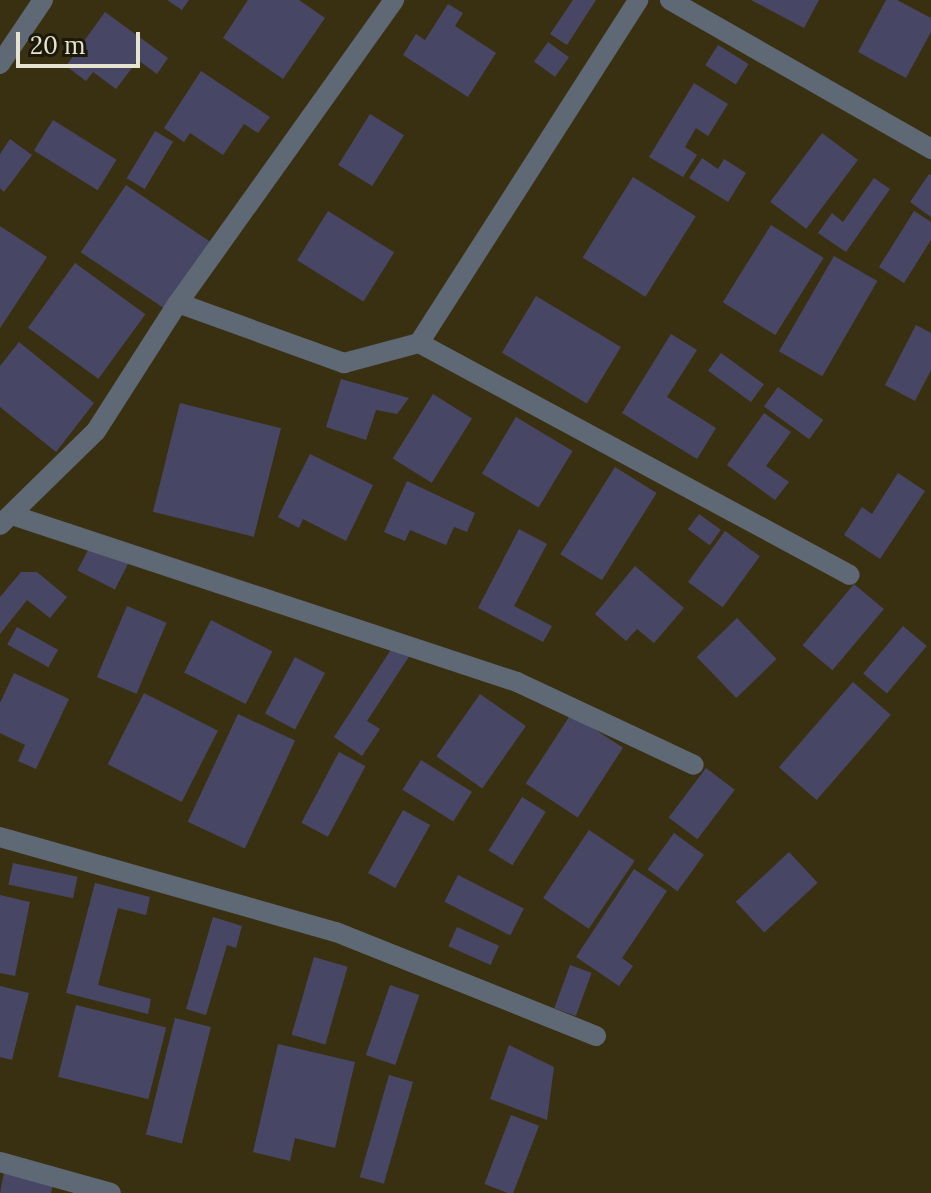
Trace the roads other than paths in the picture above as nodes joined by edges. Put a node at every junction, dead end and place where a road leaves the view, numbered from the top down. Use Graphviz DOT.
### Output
graph roads {
  1 [pos="43,0"];
  2 [pos="394,0"];
  3 [pos="638,0"];
  4 [pos="670,0"];
  5 [pos="0,64"];
  6 [pos="931,149"];
  7 [pos="178,303"];
  8 [pos="419,343"];
  9 [pos="6,520"];
  10 [pos="849,575"];
  11 [pos="694,765"];
  12 [pos="0,837"];
  13 [pos="596,1036"];
  14 [pos="0,1162"];
  15 [pos="111,1193"];
  1 -- 5 [label="street"];
  2 -- 7 [label="street"];
  3 -- 8 [label="street"];
  4 -- 6 [label="street"];
  7 -- 8 [label="street"];
  7 -- 9 [label="street"];
  8 -- 10 [label="street"];
  9 -- 11 [label="street"];
  12 -- 13 [label="street"];
  14 -- 15 [label="street"];
}
